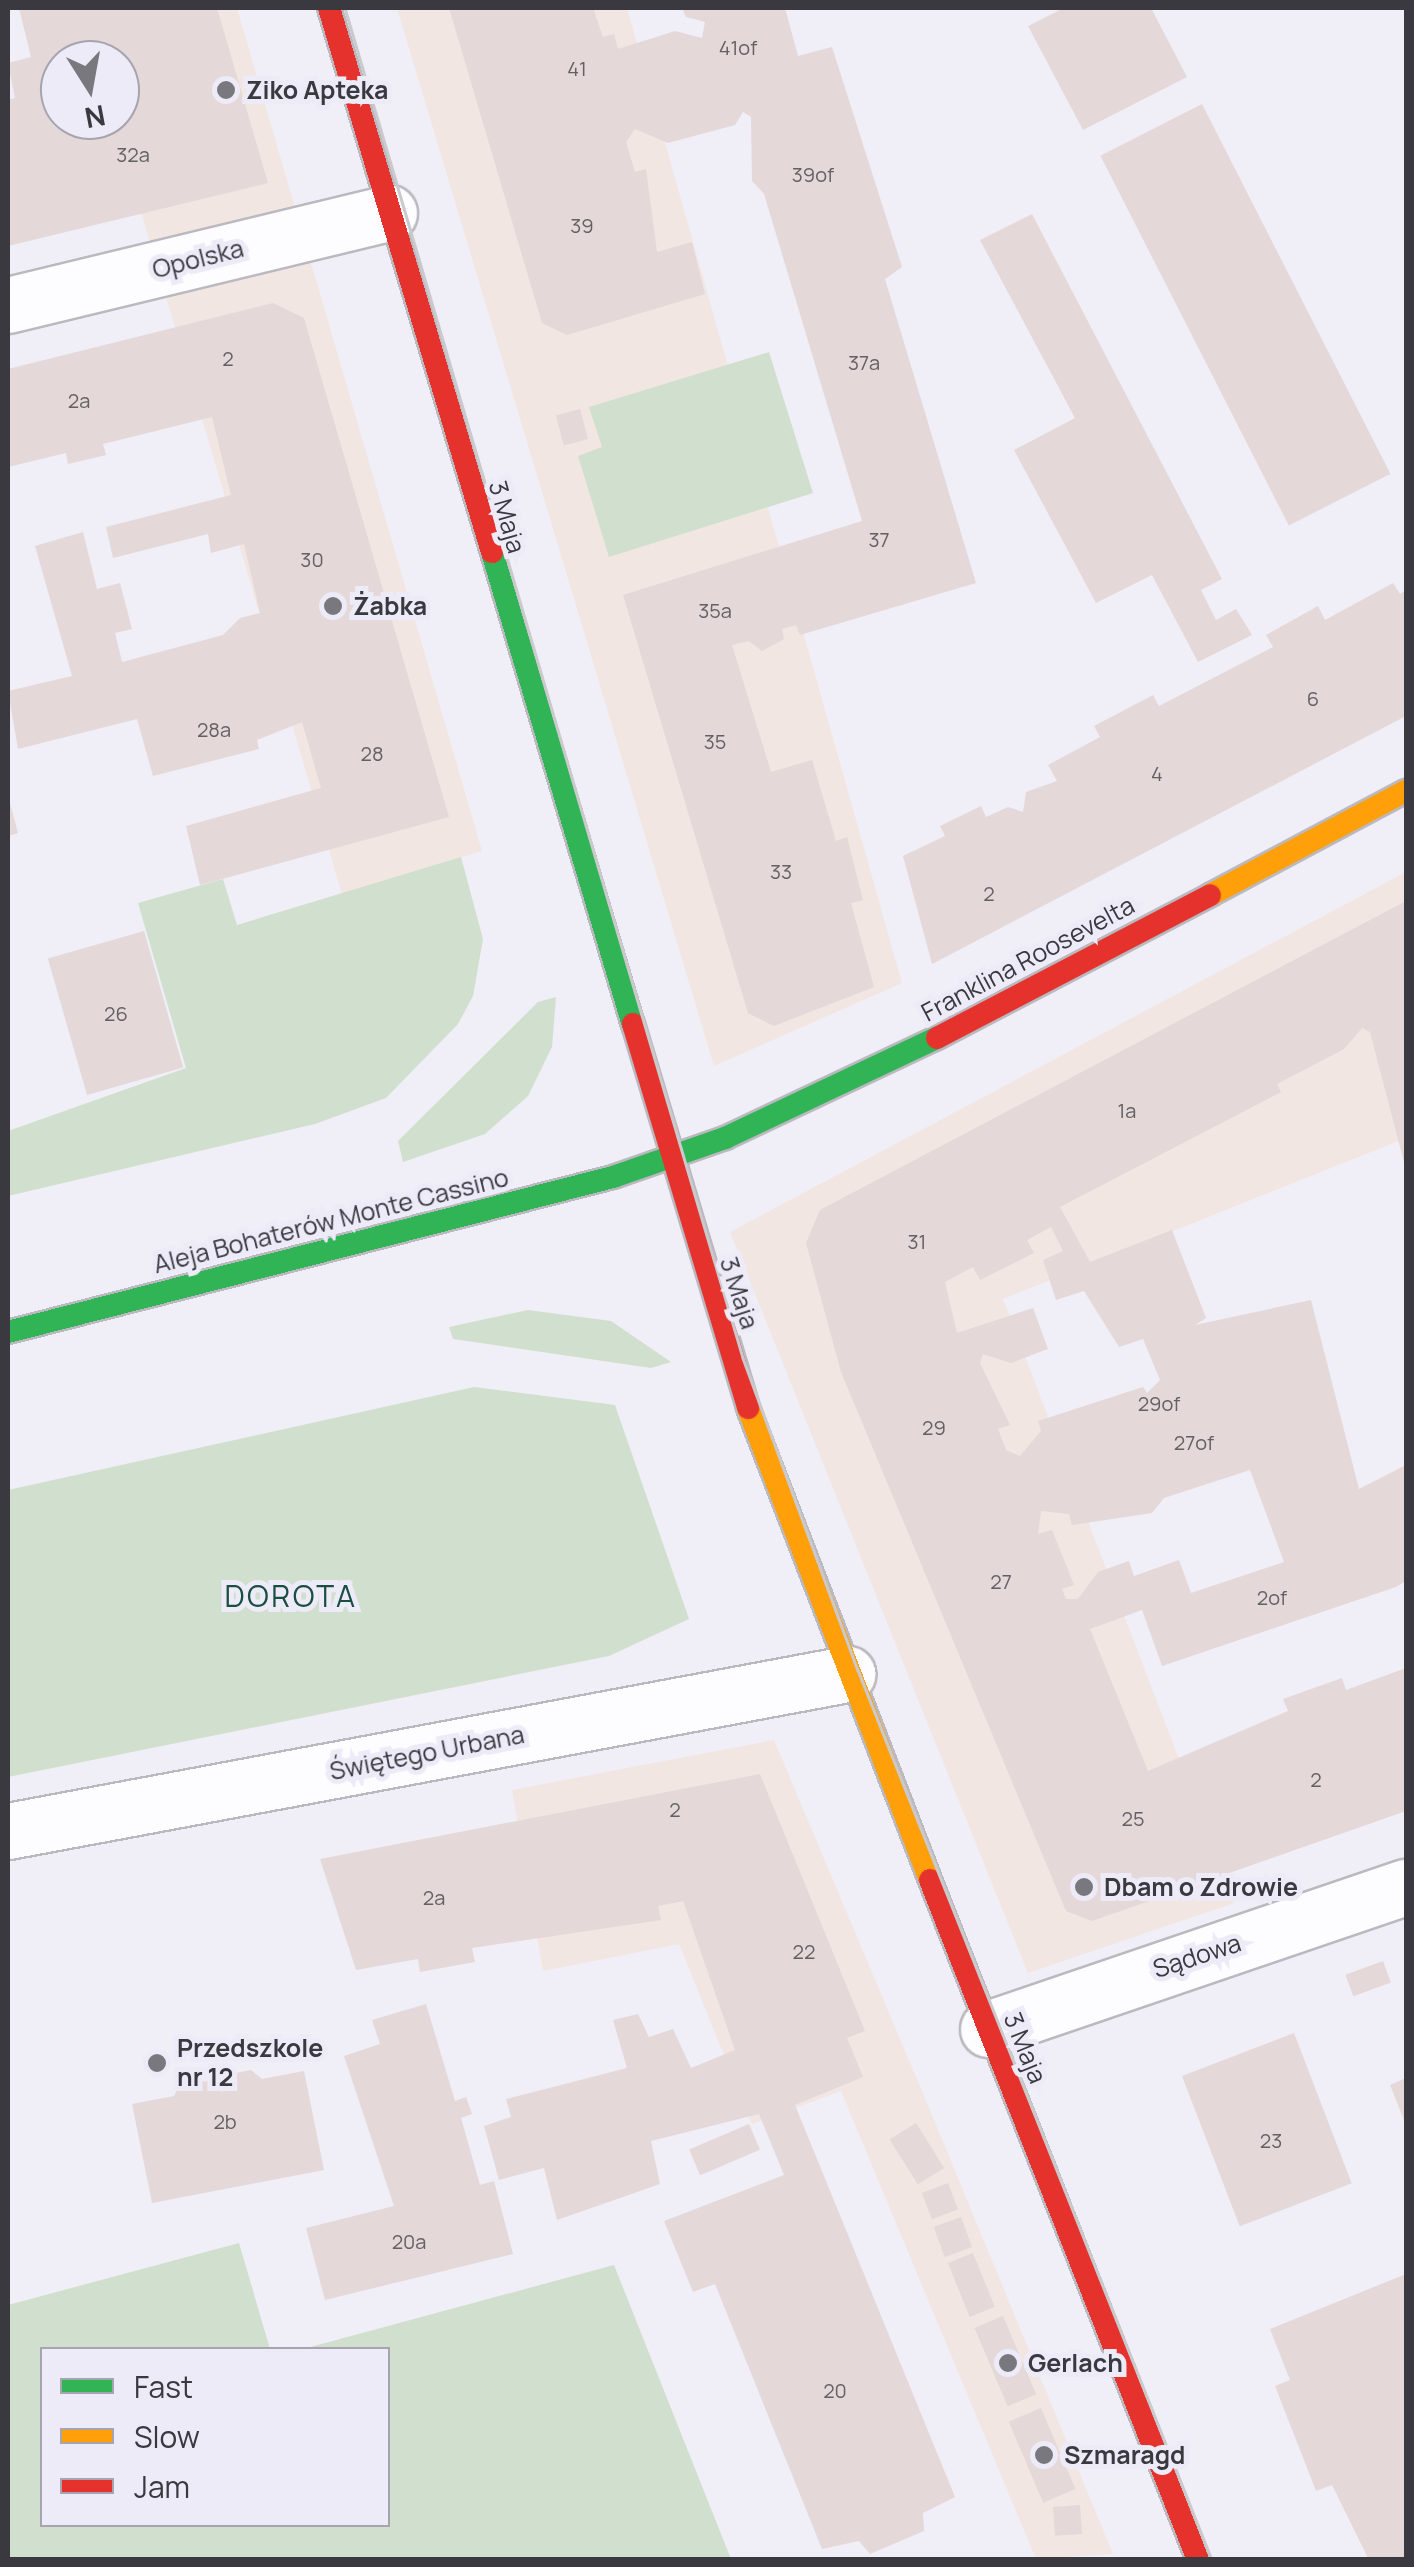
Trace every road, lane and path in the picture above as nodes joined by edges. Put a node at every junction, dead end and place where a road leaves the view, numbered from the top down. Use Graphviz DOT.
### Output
graph roads {
  1 [pos="329,8"];
  2 [pos="389,213"];
  3 [pos="8,306"];
  4 [pos="1406,792"];
  5 [pos="668,1160"];
  6 [pos="8,1332"];
  7 [pos="847,1674"];
  8 [pos="8,1832"];
  9 [pos="1406,1887"];
  10 [pos="988,2029"];
  11 [pos="1198,2560"];
  1 -- 2 [label="street, 3 Maja"];
  2 -- 3 [label="street, Opolska"];
  2 -- 5 [label="street, 3 Maja"];
  4 -- 5 [label="street, Franklina Roosevelta"];
  5 -- 6 [label="street, Aleja Bohaterów Monte Cassino"];
  5 -- 7 [label="street, 3 Maja"];
  7 -- 8 [label="street, Świętego Urbana"];
  7 -- 10 [label="street, 3 Maja"];
  9 -- 10 [label="street, Sądowa"];
  10 -- 11 [label="street, 3 Maja"];
}
